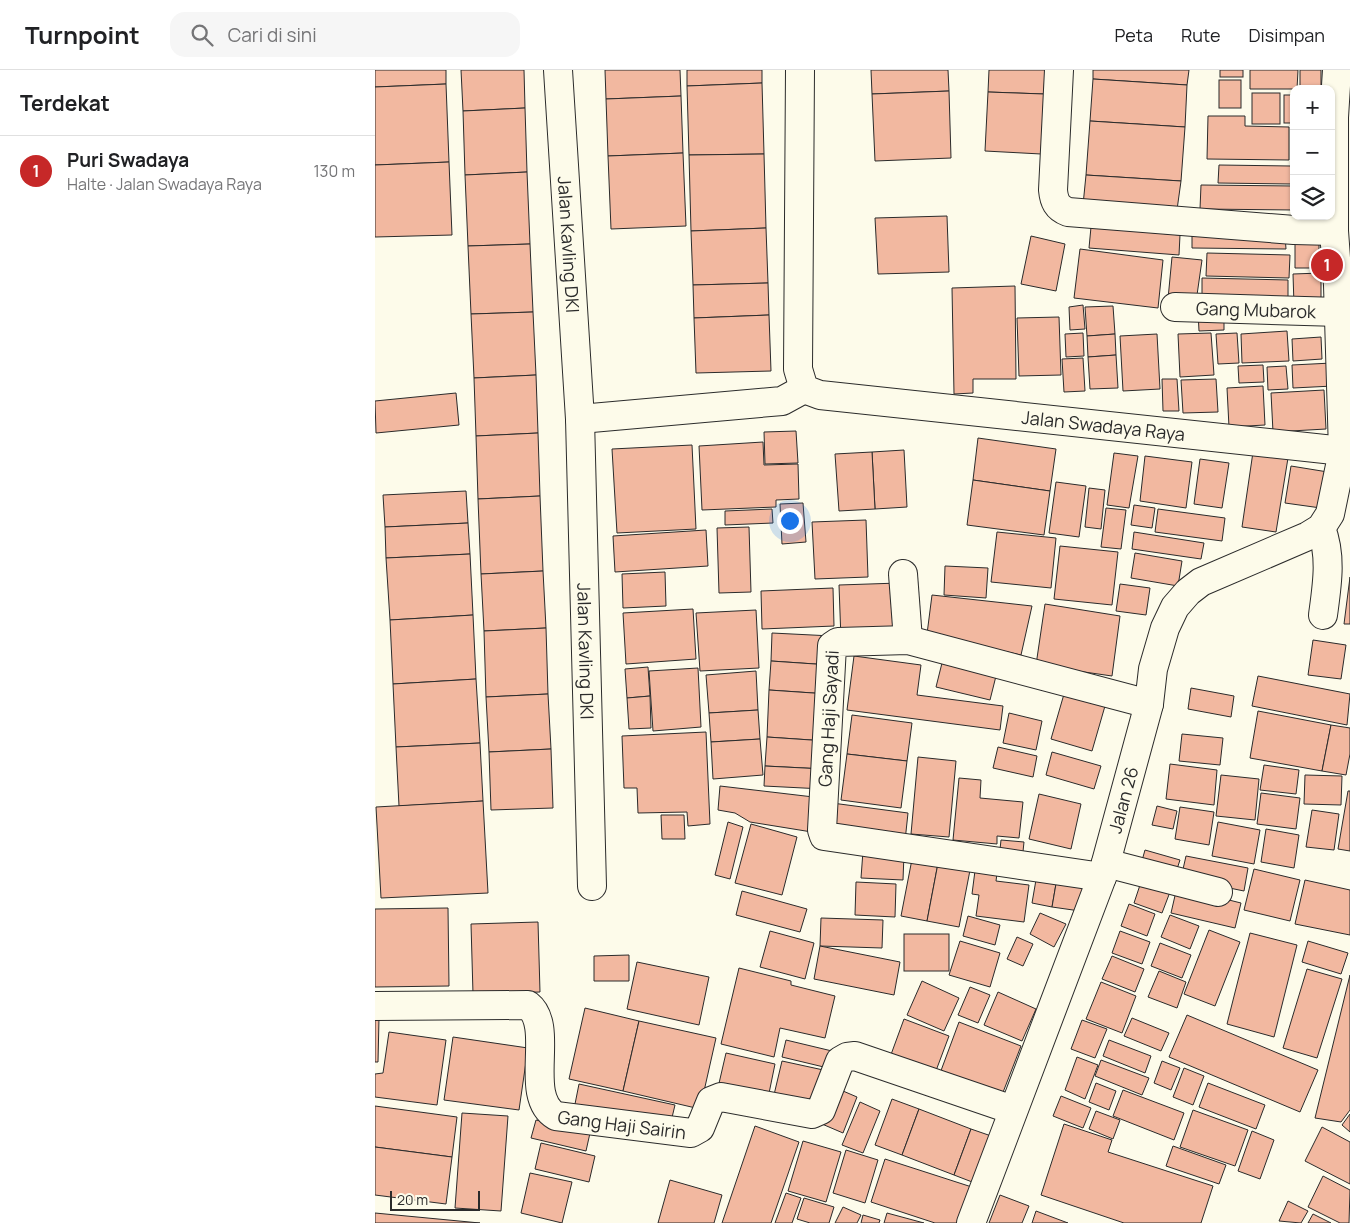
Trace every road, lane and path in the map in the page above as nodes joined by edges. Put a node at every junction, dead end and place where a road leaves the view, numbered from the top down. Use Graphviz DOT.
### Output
graph roads {
  1 [pos="558,70"];
  2 [pos="800,70"];
  3 [pos="1059,70"];
  4 [pos="1337,70"];
  5 [pos="1334,231"];
  6 [pos="1344,285"];
  7 [pos="1175,306"];
  8 [pos="1339,312"];
  9 [pos="804,389"];
  10 [pos="580,419"];
  11 [pos="1343,451"];
  12 [pos="1321,528"];
  13 [pos="903,574"];
  14 [pos="1323,615"];
  15 [pos="908,640"];
  16 [pos="1149,704"];
  17 [pos="1104,870"];
  18 [pos="592,886"];
  19 [pos="1218,892"];
  20 [pos="375,1006"];
  21 [pos="1013,1110"];
  22 [pos="971,1223"];
  1 -- 10 [label="street, Jalan Kavling DKI"];
  2 -- 9 [label="street"];
  3 -- 5 [label="street"];
  4 -- 5 [label="street"];
  5 -- 6 [label="street"];
  6 -- 8 [label="street"];
  7 -- 8 [label="street, Gang Mubarok"];
  8 -- 11 [label="street"];
  9 -- 10 [label="street"];
  9 -- 11 [label="street, Jalan Swadaya Raya"];
  10 -- 18 [label="street, Jalan Kavling DKI"];
  11 -- 12 [label="street"];
  12 -- 14 [label="street"];
  12 -- 16 [label="street, Jalan 26"];
  13 -- 15 [label="street"];
  15 -- 16 [label="street, Gang Haji Sayadi"];
  15 -- 17 [label="street, Gang Haji Sayadi"];
  16 -- 17 [label="street, Jalan 26"];
  17 -- 19 [label="street"];
  17 -- 21 [label="street, Jalan 26"];
  20 -- 21 [label="street, Gang Haji Sairin"];
  21 -- 22 [label="street, Jalan 26"];
}
